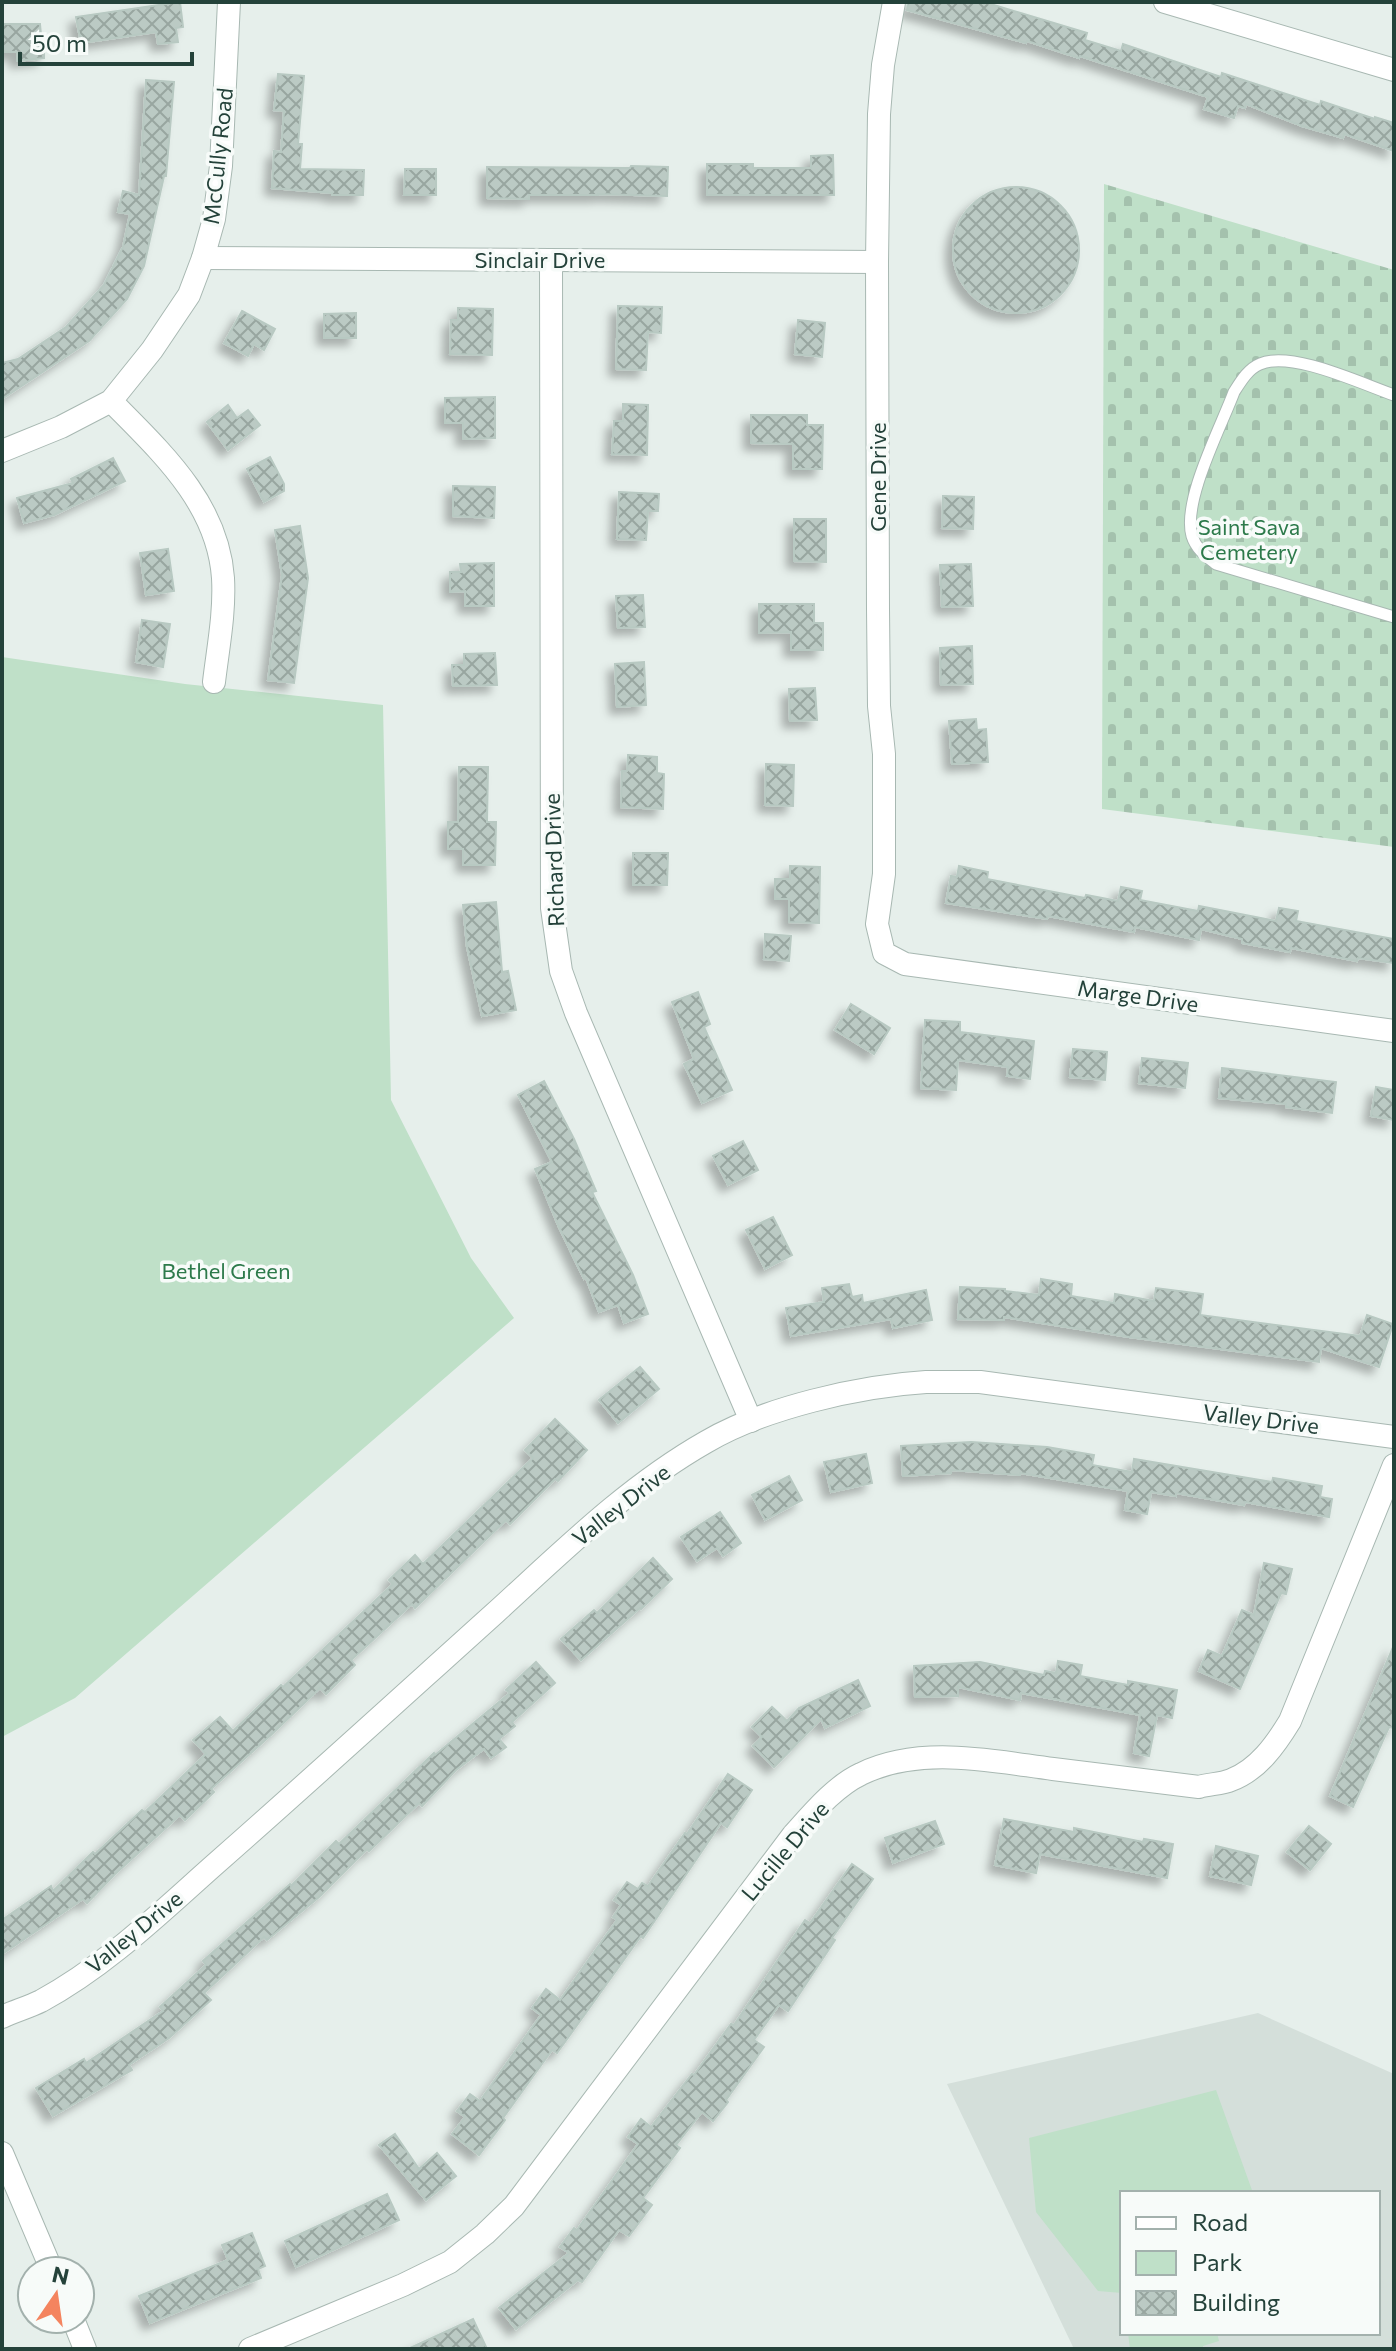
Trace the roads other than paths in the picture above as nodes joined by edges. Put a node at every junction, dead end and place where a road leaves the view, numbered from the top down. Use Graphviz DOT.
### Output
graph roads {
  1 [pos="229,2"];
  2 [pos="894,2"];
  3 [pos="1165,2"];
  4 [pos="1394,70"];
  5 [pos="203,258"];
  6 [pos="551,260"];
  7 [pos="877,262"];
  8 [pos="1394,395"];
  9 [pos="111,401"];
  10 [pos="2,451"];
  11 [pos="1394,617"];
  12 [pos="214,682"];
  13 [pos="884,953"];
  14 [pos="1394,1031"];
  15 [pos="751,1421"];
  16 [pos="1394,1437"];
  17 [pos="1394,1465"];
  18 [pos="2,2017"];
  19 [pos="2,2153"];
  20 [pos="45,2255"];
  21 [pos="250,2349"];
  1 -- 5 [label="street, McCully Road"];
  2 -- 7 [label="street, Gene Drive"];
  3 -- 4 [label="street"];
  5 -- 6 [label="street, Sinclair Drive"];
  5 -- 9 [label="street, McCully Road"];
  6 -- 7 [label="street, Sinclair Drive"];
  6 -- 15 [label="street, Richard Drive"];
  7 -- 13 [label="street, Gene Drive"];
  8 -- 11 [label="lane"];
  9 -- 10 [label="street, McCully Road"];
  9 -- 12 [label="street"];
  13 -- 14 [label="street, Marge Drive"];
  15 -- 16 [label="street, Valley Drive"];
  15 -- 18 [label="street, Valley Drive"];
  17 -- 21 [label="street, Lucille Drive"];
  19 -- 20 [label="street"];
}
